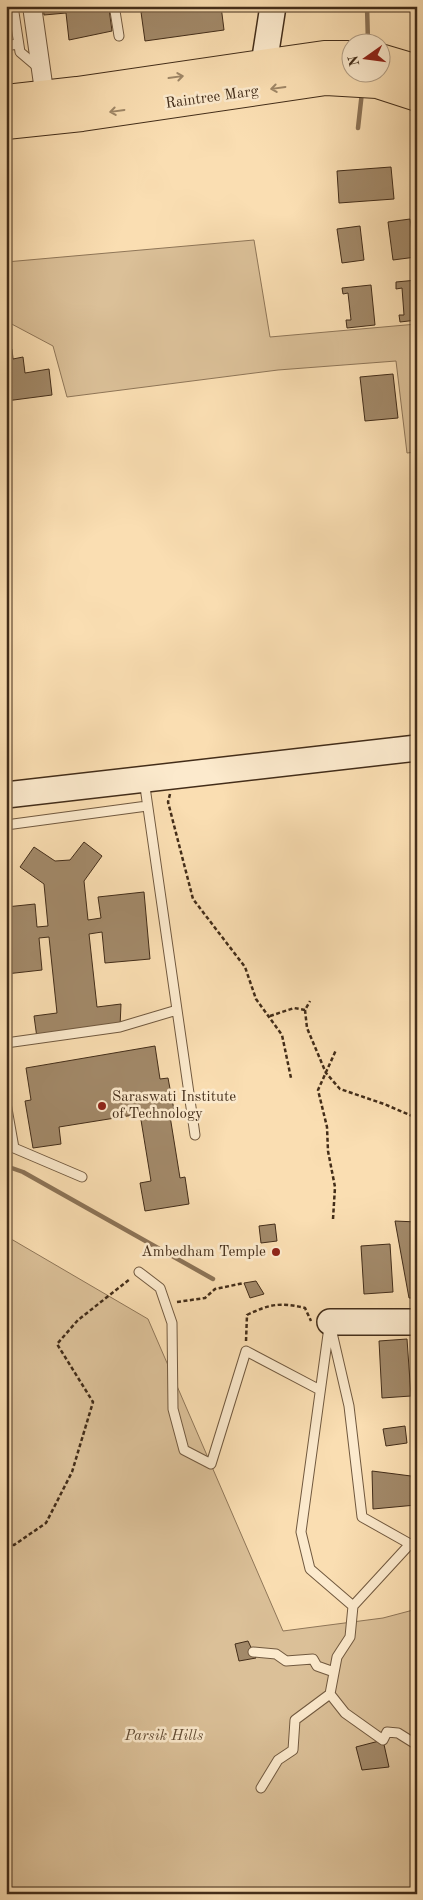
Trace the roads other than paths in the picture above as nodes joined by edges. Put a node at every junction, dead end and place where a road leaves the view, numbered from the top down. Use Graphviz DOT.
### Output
graph roads {
  1 [pos="13,6"];
  2 [pos="32,6"];
  3 [pos="273,6"];
  4 [pos="116,11"];
  5 [pos="118,36"];
  6 [pos="17,44"];
  7 [pos="6,46"];
  8 [pos="340,60"];
  9 [pos="264,64"];
  10 [pos="325,68"];
  11 [pos="396,69"];
  12 [pos="45,95"];
  13 [pos="417,97"];
  14 [pos="6,99"];
  15 [pos="6,125"];
  16 [pos="417,748"];
  17 [pos="144,780"];
  18 [pos="6,795"];
  19 [pos="147,806"];
  20 [pos="6,824"];
  21 [pos="178,1010"];
  22 [pos="6,1043"];
  23 [pos="6,1103"];
  24 [pos="195,1135"];
  25 [pos="82,1177"];
  26 [pos="139,1272"];
  27 [pos="417,1322"];
  28 [pos="321,1324"];
  29 [pos="320,1390"];
  30 [pos="413,1545"];
  31 [pos="353,1606"];
  32 [pos="254,1652"];
  33 [pos="334,1672"];
  34 [pos="330,1694"];
  35 [pos="414,1743"];
  36 [pos="261,1788"];
  1 -- 6 [label="lane"];
  2 -- 12 [label="street"];
  3 -- 9 [label="street"];
  4 -- 5 [label="lane"];
  6 -- 7 [label="lane"];
  6 -- 12 [label="lane"];
  8 -- 10 [label="main road, Raintree Marg"];
  9 -- 10 [label="main road, Raintree Marg"];
  12 -- 9 [label="main road, Raintree Marg, one-way"];
  10 -- 11 [label="main road, Raintree Marg"];
  10 -- 12 [label="main road, Raintree Marg, one-way"];
  11 -- 13 [label="main road, Raintree Marg"];
  12 -- 14 [label="main road, Raintree Marg"];
  12 -- 15 [label="main road, Raintree Marg"];
  16 -- 17 [label="street"];
  17 -- 18 [label="street"];
  17 -- 19 [label="lane"];
  19 -- 20 [label="lane"];
  19 -- 21 [label="lane"];
  21 -- 22 [label="lane"];
  21 -- 24 [label="lane"];
  23 -- 25 [label="lane"];
  26 -- 29 [label="lane"];
  27 -- 28 [label="street"];
  28 -- 29 [label="lane"];
  28 -- 30 [label="lane"];
  29 -- 31 [label="lane"];
  30 -- 31 [label="lane"];
  31 -- 33 [label="lane"];
  32 -- 33 [label="lane"];
  33 -- 34 [label="lane"];
  34 -- 35 [label="lane"];
  34 -- 36 [label="lane"];
}
